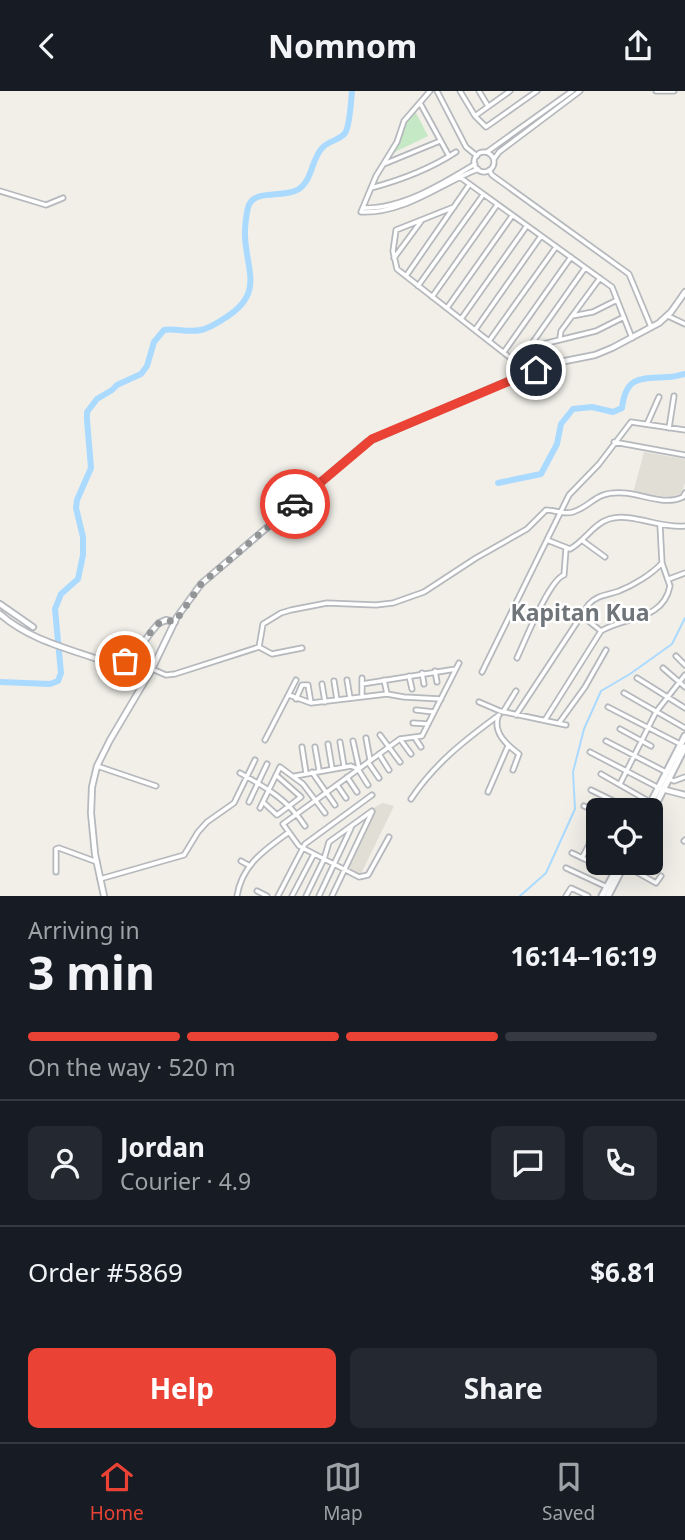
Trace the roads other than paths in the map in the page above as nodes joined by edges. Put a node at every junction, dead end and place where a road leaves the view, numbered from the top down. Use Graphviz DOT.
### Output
graph roads {
  1 [pos="430,91"];
  2 [pos="437,91"];
  3 [pos="460,91"];
  4 [pos="479,91"];
  5 [pos="498,91"];
  6 [pos="510,91"];
  7 [pos="537,91"];
  8 [pos="572,91"];
  9 [pos="580,91"];
  10 [pos="656,91"];
  11 [pos="674,91"];
  12 [pos="501,97"];
  13 [pos="420,103"];
  14 [pos="488,106"];
  15 [pos="475,116"];
  16 [pos="440,141"];
  17 [pos="456,152"];
  18 [pos="487,152"];
  19 [pos="449,156"];
  20 [pos="477,156"];
  21 [pos="494,159"];
  22 [pos="475,164"];
  23 [pos="382,165"];
  24 [pos="478,169"];
  25 [pos="489,170"];
  26 [pos="458,176"];
  27 [pos="469,185"];
  28 [pos="371,188"];
  29 [pos="0,191"];
  30 [pos="482,194"];
  31 [pos="63,198"];
  32 [pos="497,205"];
  33 [pos="454,207"];
  34 [pos="512,215"];
  35 [pos="423,219"];
  36 [pos="527,226"];
  37 [pos="541,236"];
  38 [pos="556,247"];
  39 [pos="571,257"];
  40 [pos="394,258"];
  41 [pos="585,268"];
  42 [pos="406,276"];
  43 [pos="600,278"];
  44 [pos="418,286"];
  45 [pos="685,292"];
  46 [pos="432,297"];
  47 [pos="617,300"];
  48 [pos="447,309"];
  49 [pos="572,316"];
  50 [pos="668,316"];
  51 [pos="624,317"];
  52 [pos="461,319"];
  53 [pos="685,324"];
  54 [pos="652,329"];
  55 [pos="475,330"];
  56 [pos="560,338"];
  57 [pos="632,338"];
  58 [pos="489,341"];
  59 [pos="529,347"];
  60 [pos="504,352"];
  61 [pos="674,396"];
  62 [pos="659,397"];
  63 [pos="647,424"];
  64 [pos="668,428"];
  65 [pos="685,430"];
  66 [pos="614,442"];
  67 [pos="685,455"];
  68 [pos="685,493"];
  69 [pos="559,512"];
  70 [pos="660,525"];
  71 [pos="685,526"];
  72 [pos="547,540"];
  73 [pos="583,541"];
  74 [pos="566,549"];
  75 [pos="605,557"];
  76 [pos="662,562"];
  77 [pos="685,573"];
  78 [pos="669,579"];
  79 [pos="0,604"];
  80 [pos="0,614"];
  81 [pos="581,614"];
  82 [pos="175,622"];
  83 [pos="33,627"];
  84 [pos="601,631"];
  85 [pos="259,647"];
  86 [pos="302,648"];
  87 [pos="606,650"];
  88 [pos="676,656"];
  89 [pos="517,658"];
  90 [pos="459,663"];
  91 [pos="685,665"];
  92 [pos="663,668"];
  93 [pos="152,669"];
  94 [pos="456,669"];
  95 [pos="435,671"];
  96 [pos="482,672"];
  97 [pos="422,673"];
  98 [pos="685,675"];
  99 [pos="410,676"];
  100 [pos="362,678"];
  101 [pos="397,678"];
  102 [pos="637,678"];
  103 [pos="296,680"];
  104 [pos="347,680"];
  105 [pos="384,680"];
  106 [pos="334,681"];
  107 [pos="679,681"];
  108 [pos="436,682"];
  109 [pos="322,684"];
  110 [pos="362,684"];
  111 [pos="424,684"];
  112 [pos="398,687"];
  113 [pos="685,687"];
  114 [pos="412,689"];
  115 [pos="516,691"];
  116 [pos="624,693"];
  117 [pos="387,694"];
  118 [pos="289,695"];
  119 [pos="362,695"];
  120 [pos="666,696"];
  121 [pos="350,698"];
  122 [pos="296,699"];
  123 [pos="441,699"];
  124 [pos="337,700"];
  125 [pos="325,702"];
  126 [pos="479,702"];
  127 [pos="311,703"];
  128 [pos="608,707"];
  129 [pos="685,708"];
  130 [pos="415,710"];
  131 [pos="434,712"];
  132 [pos="656,712"];
  133 [pos="500,713"];
  134 [pos="516,715"];
  135 [pos="545,720"];
  136 [pos="413,723"];
  137 [pos="559,723"];
  138 [pos="428,725"];
  139 [pos="566,725"];
  140 [pos="648,727"];
  141 [pos="685,728"];
  142 [pos="620,729"];
  143 [pos="380,734"];
  144 [pos="685,736"];
  145 [pos="366,738"];
  146 [pos="415,738"];
  147 [pos="400,739"];
  148 [pos="265,740"];
  149 [pos="641,740"];
  150 [pos="340,741"];
  151 [pos="353,741"];
  152 [pos="606,741"];
  153 [pos="328,744"];
  154 [pos="651,745"];
  155 [pos="683,745"];
  156 [pos="509,746"];
  157 [pos="302,747"];
  158 [pos="315,747"];
  159 [pos="389,747"];
  160 [pos="421,747"];
  161 [pos="590,752"];
  162 [pos="379,754"];
  163 [pos="411,754"];
  164 [pos="632,755"];
  165 [pos="255,760"];
  166 [pos="369,761"];
  167 [pos="400,762"];
  168 [pos="267,764"];
  169 [pos="97,766"];
  170 [pos="344,766"];
  171 [pos="332,768"];
  172 [pos="358,769"];
  173 [pos="319,770"];
  174 [pos="389,770"];
  175 [pos="513,770"];
  176 [pos="626,771"];
  177 [pos="309,772"];
  178 [pos="240,773"];
  179 [pos="601,774"];
  180 [pos="275,775"];
  181 [pos="295,776"];
  182 [pos="669,776"];
  183 [pos="247,777"];
  184 [pos="347,777"];
  185 [pos="685,777"];
  186 [pos="379,778"];
  187 [pos="258,783"];
  188 [pos="620,784"];
  189 [pos="337,785"];
  190 [pos="368,785"];
  191 [pos="156,786"];
  192 [pos="269,789"];
  193 [pos="661,789"];
  194 [pos="592,790"];
  195 [pos="326,792"];
  196 [pos="357,792"];
  197 [pos="488,792"];
  198 [pos="372,795"];
  199 [pos="685,795"];
  200 [pos="346,798"];
  201 [pos="608,798"];
  202 [pos="643,798"];
  203 [pos="655,798"];
  204 [pos="656,798"];
  205 [pos="316,799"];
  206 [pos="411,799"];
  207 [pos="249,802"];
  208 [pos="263,802"];
  209 [pos="335,805"];
  210 [pos="290,807"];
  211 [pos="260,809"];
  212 [pos="325,813"];
  213 [pos="297,814"];
  214 [pos="305,826"];
  215 [pos="351,827"];
  216 [pos="289,832"];
  217 [pos="389,837"];
  218 [pos="303,848"];
  219 [pos="586,850"];
  220 [pos="572,853"];
  221 [pos="314,854"];
  222 [pos="582,858"];
  223 [pos="324,859"];
  224 [pos="586,860"];
  225 [pos="242,861"];
  226 [pos="96,862"];
  227 [pos="334,864"];
  228 [pos="250,866"];
  229 [pos="566,868"];
  230 [pos="345,870"];
  231 [pos="56,872"];
  232 [pos="613,875"];
  233 [pos="618,875"];
  234 [pos="642,875"];
  235 [pos="661,876"];
  236 [pos="100,879"];
  237 [pos="607,887"];
  238 [pos="257,891"];
  239 [pos="584,895"];
  240 [pos="104,896"];
  241 [pos="237,896"];
  242 [pos="266,896"];
  243 [pos="278,896"];
  244 [pos="292,896"];
  245 [pos="306,896"];
  246 [pos="319,896"];
  247 [pos="332,896"];
  248 [pos="566,896"];
  249 [pos="602,896"];
  250 [pos="608,896"];
  1 -- 13 [label="street"];
  2 -- 20 [label="street"];
  3 -- 15 [label="street"];
  4 -- 14 [label="street"];
  5 -- 12 [label="street"];
  6 -- 12 [label="street"];
  7 -- 15 [label="street"];
  8 -- 18 [label="street"];
  9 -- 21 [label="street"];
  10 -- 11 [label="street"];
  12 -- 14 [label="street"];
  13 -- 16 [label="street"];
  13 -- 23 [label="street"];
  14 -- 15 [label="street"];
  16 -- 19 [label="street"];
  16 -- 23 [label="street"];
  17 -- 19 [label="street"];
  18 -- 20 [label="street"];
  18 -- 21 [label="street"];
  19 -- 28 [label="street"];
  20 -- 22 [label="street"];
  21 -- 25 [label="street"];
  22 -- 24 [label="street"];
  22 -- 26 [label="street"];
  23 -- 28 [label="street"];
  24 -- 25 [label="street"];
  24 -- 26 [label="street"];
  25 -- 54 [label="street"];
  26 -- 27 [label="street"];
  26 -- 28 [label="street"];
  27 -- 30 [label="street"];
  27 -- 33 [label="street"];
  29 -- 31 [label="street"];
  30 -- 32 [label="street"];
  30 -- 44 [label="street"];
  32 -- 34 [label="street"];
  32 -- 46 [label="street"];
  33 -- 35 [label="street"];
  33 -- 42 [label="street"];
  34 -- 36 [label="street"];
  34 -- 48 [label="street"];
  35 -- 40 [label="street"];
  35 -- 40 [label="street"];
  36 -- 37 [label="street"];
  36 -- 52 [label="street"];
  37 -- 38 [label="street"];
  37 -- 55 [label="street"];
  38 -- 39 [label="street"];
  38 -- 58 [label="street"];
  39 -- 41 [label="street"];
  39 -- 60 [label="street"];
  40 -- 42 [label="street"];
  41 -- 43 [label="street"];
  41 -- 59 [label="street"];
  42 -- 44 [label="street"];
  43 -- 47 [label="street"];
  43 -- 49 [label="street"];
  44 -- 46 [label="street"];
  45 -- 50 [label="street"];
  46 -- 48 [label="street"];
  47 -- 49 [label="street"];
  47 -- 51 [label="street"];
  48 -- 52 [label="street"];
  49 -- 56 [label="street"];
  50 -- 53 [label="street"];
  50 -- 54 [label="street"];
  51 -- 56 [label="street"];
  51 -- 57 [label="street"];
  52 -- 55 [label="street"];
  54 -- 57 [label="street"];
  55 -- 58 [label="street"];
  56 -- 59 [label="street"];
  57 -- 82 [label="street"];
  58 -- 60 [label="street"];
  59 -- 60 [label="street"];
  61 -- 64 [label="street"];
  62 -- 63 [label="street"];
  63 -- 64 [label="street"];
  63 -- 66 [label="street"];
  64 -- 65 [label="street"];
  66 -- 67 [label="street"];
  66 -- 69 [label="street"];
  68 -- 69 [label="street"];
  69 -- 72 [label="street"];
  69 -- 85 [label="street"];
  70 -- 71 [label="street"];
  70 -- 73 [label="street"];
  70 -- 76 [label="street"];
  72 -- 74 [label="street"];
  72 -- 96 [label="street"];
  73 -- 74 [label="street"];
  73 -- 75 [label="street"];
  74 -- 89 [label="street"];
  76 -- 78 [label="street"];
  76 -- 81 [label="street"];
  77 -- 78 [label="street"];
  78 -- 84 [label="street"];
  79 -- 83 [label="street"];
  80 -- 82 [label="street"];
  81 -- 84 [label="street"];
  81 -- 134 [label="street"];
  82 -- 93 [label="street"];
  84 -- 135 [label="street"];
  85 -- 86 [label="street"];
  85 -- 93 [label="street"];
  87 -- 137 [label="street"];
  88 -- 91 [label="street"];
  90 -- 94 [label="street"];
  92 -- 107 [label="street"];
  93 -- 169 [label="street"];
  94 -- 95 [label="street"];
  94 -- 123 [label="street"];
  95 -- 97 [label="street"];
  95 -- 108 [label="street"];
  97 -- 99 [label="street"];
  97 -- 111 [label="street"];
  98 -- 107 [label="street"];
  99 -- 101 [label="street"];
  99 -- 114 [label="street"];
  100 -- 110 [label="street"];
  101 -- 105 [label="street"];
  101 -- 112 [label="street"];
  102 -- 120 [label="street"];
  103 -- 118 [label="street"];
  104 -- 121 [label="street"];
  105 -- 110 [label="street"];
  105 -- 117 [label="street"];
  106 -- 124 [label="street"];
  107 -- 113 [label="street"];
  107 -- 120 [label="street"];
  109 -- 125 [label="street"];
  110 -- 119 [label="street"];
  115 -- 133 [label="street"];
  116 -- 132 [label="street"];
  117 -- 119 [label="street"];
  117 -- 123 [label="street"];
  118 -- 122 [label="street"];
  118 -- 148 [label="street"];
  119 -- 121 [label="street"];
  120 -- 129 [label="street"];
  120 -- 132 [label="street"];
  121 -- 124 [label="street"];
  122 -- 127 [label="street"];
  122 -- 127 [label="street"];
  123 -- 131 [label="street"];
  124 -- 125 [label="street"];
  125 -- 127 [label="street"];
  126 -- 133 [label="street"];
  128 -- 140 [label="street"];
  130 -- 131 [label="street"];
  131 -- 138 [label="street"];
  132 -- 140 [label="street"];
  132 -- 141 [label="street"];
  133 -- 134 [label="street"];
  133 -- 156 [label="street"];
  133 -- 206 [label="street"];
  134 -- 135 [label="street"];
  135 -- 137 [label="street"];
  136 -- 138 [label="street"];
  137 -- 139 [label="street"];
  138 -- 146 [label="street"];
  140 -- 149 [label="street"];
  140 -- 155 [label="street"];
  142 -- 149 [label="street"];
  143 -- 159 [label="street"];
  144 -- 155 [label="main road"];
  145 -- 166 [label="street"];
  146 -- 147 [label="street"];
  146 -- 160 [label="street"];
  147 -- 159 [label="street"];
  147 -- 163 [label="street"];
  149 -- 154 [label="street"];
  149 -- 164 [label="street"];
  150 -- 170 [label="street"];
  151 -- 172 [label="street"];
  152 -- 164 [label="street"];
  153 -- 171 [label="street"];
  155 -- 182 [label="main road"];
  156 -- 175 [label="street"];
  156 -- 197 [label="street"];
  157 -- 177 [label="street"];
  158 -- 173 [label="street"];
  159 -- 162 [label="street"];
  159 -- 167 [label="street"];
  161 -- 176 [label="street"];
  162 -- 166 [label="street"];
  162 -- 174 [label="street"];
  164 -- 176 [label="street"];
  164 -- 182 [label="street"];
  165 -- 183 [label="street"];
  166 -- 172 [label="street"];
  166 -- 186 [label="street"];
  168 -- 187 [label="street"];
  169 -- 191 [label="street"];
  169 -- 226 [label="street"];
  170 -- 171 [label="street"];
  170 -- 172 [label="street"];
  171 -- 173 [label="street"];
  172 -- 184 [label="street"];
  172 -- 190 [label="street"];
  173 -- 177 [label="street"];
  176 -- 188 [label="street"];
  176 -- 193 [label="street"];
  177 -- 181 [label="street"];
  177 -- 195 [label="street"];
  178 -- 183 [label="street"];
  179 -- 188 [label="street"];
  180 -- 181 [label="street"];
  180 -- 192 [label="street"];
  180 -- 210 [label="street"];
  181 -- 205 [label="street"];
  182 -- 185 [label="street"];
  182 -- 193 [label="main road"];
  183 -- 187 [label="street"];
  183 -- 236 [label="street"];
  184 -- 189 [label="street"];
  184 -- 196 [label="street"];
  187 -- 192 [label="street"];
  187 -- 207 [label="street"];
  188 -- 202 [label="street"];
  189 -- 195 [label="street"];
  189 -- 200 [label="street"];
  192 -- 208 [label="street"];
  192 -- 210 [label="street"];
  193 -- 199 [label="street"];
  193 -- 203 [label="main road"];
  193 -- 204 [label="main road"];
  194 -- 201 [label="street"];
  195 -- 205 [label="street"];
  195 -- 209 [label="street"];
  198 -- 218 [label="street"];
  205 -- 212 [label="street"];
  205 -- 213 [label="street"];
  208 -- 210 [label="street"];
  208 -- 211 [label="street"];
  210 -- 213 [label="street"];
  213 -- 214 [label="street"];
  213 -- 216 [label="street"];
  215 -- 223 [label="street"];
  215 -- 227 [label="street"];
  215 -- 230 [label="street"];
  216 -- 218 [label="street"];
  216 -- 228 [label="street"];
  217 -- 230 [label="street"];
  218 -- 221 [label="street"];
  218 -- 243 [label="street"];
  219 -- 222 [label="street"];
  220 -- 222 [label="street"];
  221 -- 223 [label="street"];
  221 -- 244 [label="street"];
  222 -- 224 [label="street"];
  223 -- 227 [label="street"];
  223 -- 245 [label="street"];
  225 -- 228 [label="street"];
  226 -- 231 [label="street"];
  226 -- 236 [label="street"];
  227 -- 230 [label="street"];
  227 -- 246 [label="street"];
  228 -- 241 [label="street"];
  229 -- 237 [label="street"];
  230 -- 247 [label="street"];
  232 -- 237 [label="main road"];
  233 -- 250 [label="main road"];
  234 -- 235 [label="street"];
  236 -- 240 [label="street"];
  237 -- 249 [label="main road"];
  238 -- 242 [label="street"];
  239 -- 248 [label="street"];
}
